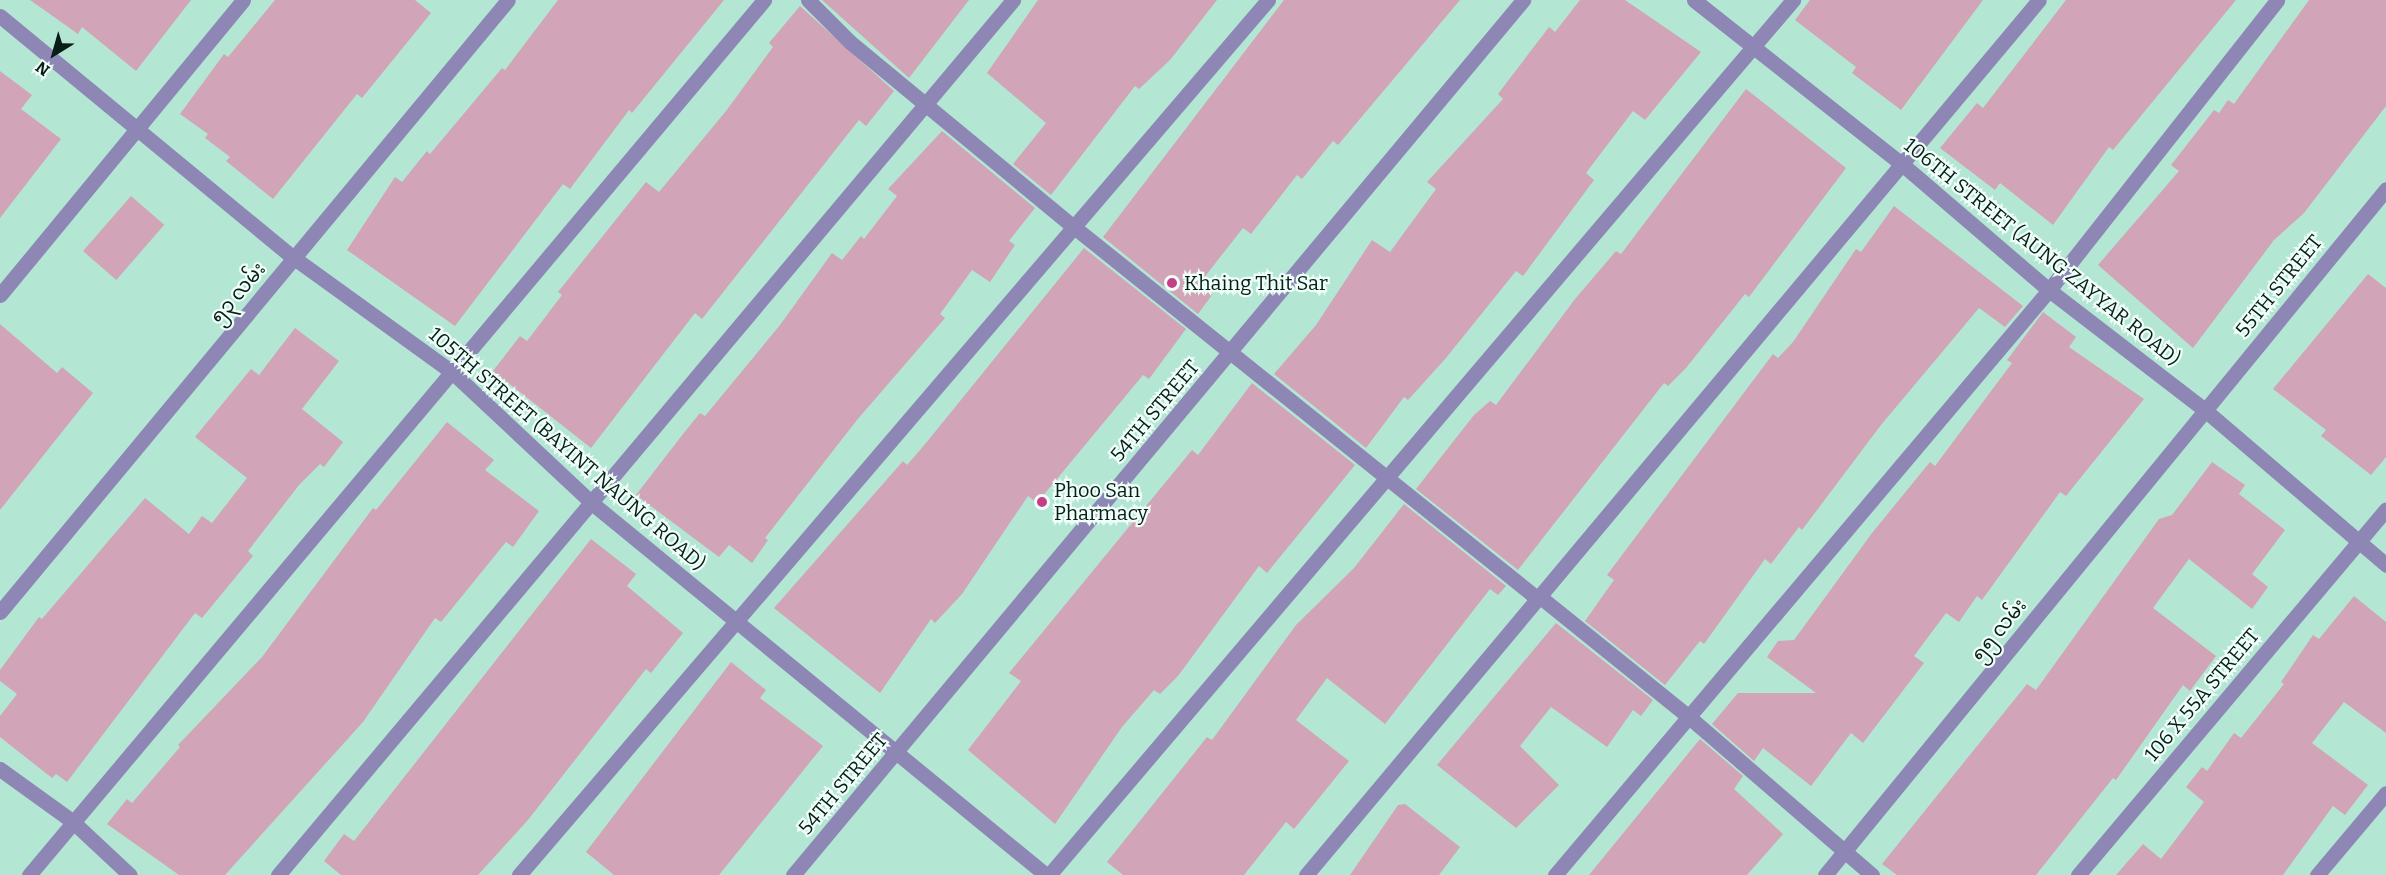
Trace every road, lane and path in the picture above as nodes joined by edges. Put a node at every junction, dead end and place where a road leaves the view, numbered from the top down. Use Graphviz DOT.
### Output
graph roads {
  1 [pos="243,0"];
  2 [pos="508,0"];
  3 [pos="764,0"];
  4 [pos="808,0"];
  5 [pos="1013,0"];
  6 [pos="1268,0"];
  7 [pos="1523,0"];
  8 [pos="1694,0"];
  9 [pos="1793,0"];
  10 [pos="2039,0"];
  11 [pos="2277,0"];
  12 [pos="0,16"];
  13 [pos="1755,48"];
  14 [pos="927,103"];
  15 [pos="134,126"];
  16 [pos="1903,165"];
  17 [pos="2386,189"];
  18 [pos="1074,228"];
  19 [pos="294,258"];
  20 [pos="2049,290"];
  21 [pos="0,295"];
  22 [pos="1230,354"];
  23 [pos="452,372"];
  24 [pos="2205,411"];
  25 [pos="1388,478"];
  26 [pos="594,504"];
  27 [pos="2386,509"];
  28 [pos="2359,543"];
  29 [pos="2386,565"];
  30 [pos="1538,597"];
  31 [pos="0,612"];
  32 [pos="735,620"];
  33 [pos="1689,717"];
  34 [pos="896,753"];
  35 [pos="0,769"];
  36 [pos="2386,793"];
  37 [pos="72,821"];
  38 [pos="1844,852"];
  39 [pos="29,875"];
  40 [pos="130,875"];
  41 [pos="278,875"];
  42 [pos="519,875"];
  43 [pos="793,875"];
  44 [pos="1048,875"];
  45 [pos="1306,875"];
  46 [pos="1555,875"];
  47 [pos="1825,875"];
  48 [pos="1872,875"];
  49 [pos="2078,875"];
  50 [pos="2317,875"];
  1 -- 15 [label="street"];
  2 -- 19 [label="street, ၅၃ လမ်း"];
  3 -- 23 [label="street"];
  4 -- 14 [label="street"];
  5 -- 14 [label="street"];
  6 -- 18 [label="street"];
  7 -- 22 [label="street, 54TH STREET"];
  8 -- 13 [label="street, 106TH STREET (AUNG ZAYYAR ROAD)"];
  9 -- 13 [label="street"];
  10 -- 16 [label="street"];
  11 -- 20 [label="street"];
  12 -- 15 [label="street, 105TH STREET (BAYINT NAUNG ROAD)"];
  13 -- 16 [label="street, 106TH STREET (AUNG ZAYYAR ROAD)"];
  13 -- 25 [label="street"];
  14 -- 18 [label="street"];
  14 -- 26 [label="street"];
  15 -- 19 [label="street, 105TH STREET (BAYINT NAUNG ROAD)"];
  15 -- 21 [label="street"];
  16 -- 20 [label="street, 106TH STREET (AUNG ZAYYAR ROAD)"];
  16 -- 30 [label="street"];
  17 -- 24 [label="street, 55TH STREET"];
  18 -- 22 [label="street"];
  18 -- 32 [label="street"];
  19 -- 23 [label="street, 105TH STREET (BAYINT NAUNG ROAD)"];
  19 -- 31 [label="street, ၅၃ လမ်း"];
  20 -- 24 [label="street, 106TH STREET (AUNG ZAYYAR ROAD)"];
  20 -- 33 [label="street"];
  22 -- 25 [label="street"];
  22 -- 34 [label="street, 54TH STREET"];
  23 -- 26 [label="street, 105TH STREET (BAYINT NAUNG ROAD)"];
  23 -- 37 [label="street"];
  24 -- 28 [label="street, 106TH STREET (AUNG ZAYYAR ROAD)"];
  24 -- 38 [label="street, ၅၅ လမ်း"];
  25 -- 30 [label="street"];
  25 -- 44 [label="street"];
  26 -- 32 [label="street, 105TH STREET (BAYINT NAUNG ROAD)"];
  26 -- 41 [label="street"];
  27 -- 28 [label="street, 106 X 55A STREET"];
  28 -- 29 [label="street, 106TH STREET (AUNG ZAYYAR ROAD)"];
  28 -- 49 [label="street, 106 X 55A STREET"];
  30 -- 33 [label="street"];
  30 -- 45 [label="street"];
  32 -- 34 [label="street, 105TH STREET (BAYINT NAUNG ROAD)"];
  32 -- 42 [label="street"];
  33 -- 38 [label="street"];
  33 -- 46 [label="street"];
  34 -- 43 [label="street, 54TH STREET"];
  34 -- 44 [label="street, 105TH STREET (BAYINT NAUNG ROAD)"];
  35 -- 37 [label="street"];
  36 -- 50 [label="street"];
  37 -- 39 [label="street"];
  37 -- 40 [label="street"];
  38 -- 47 [label="street, ၅၅ လမ်း"];
  38 -- 48 [label="street"];
}
